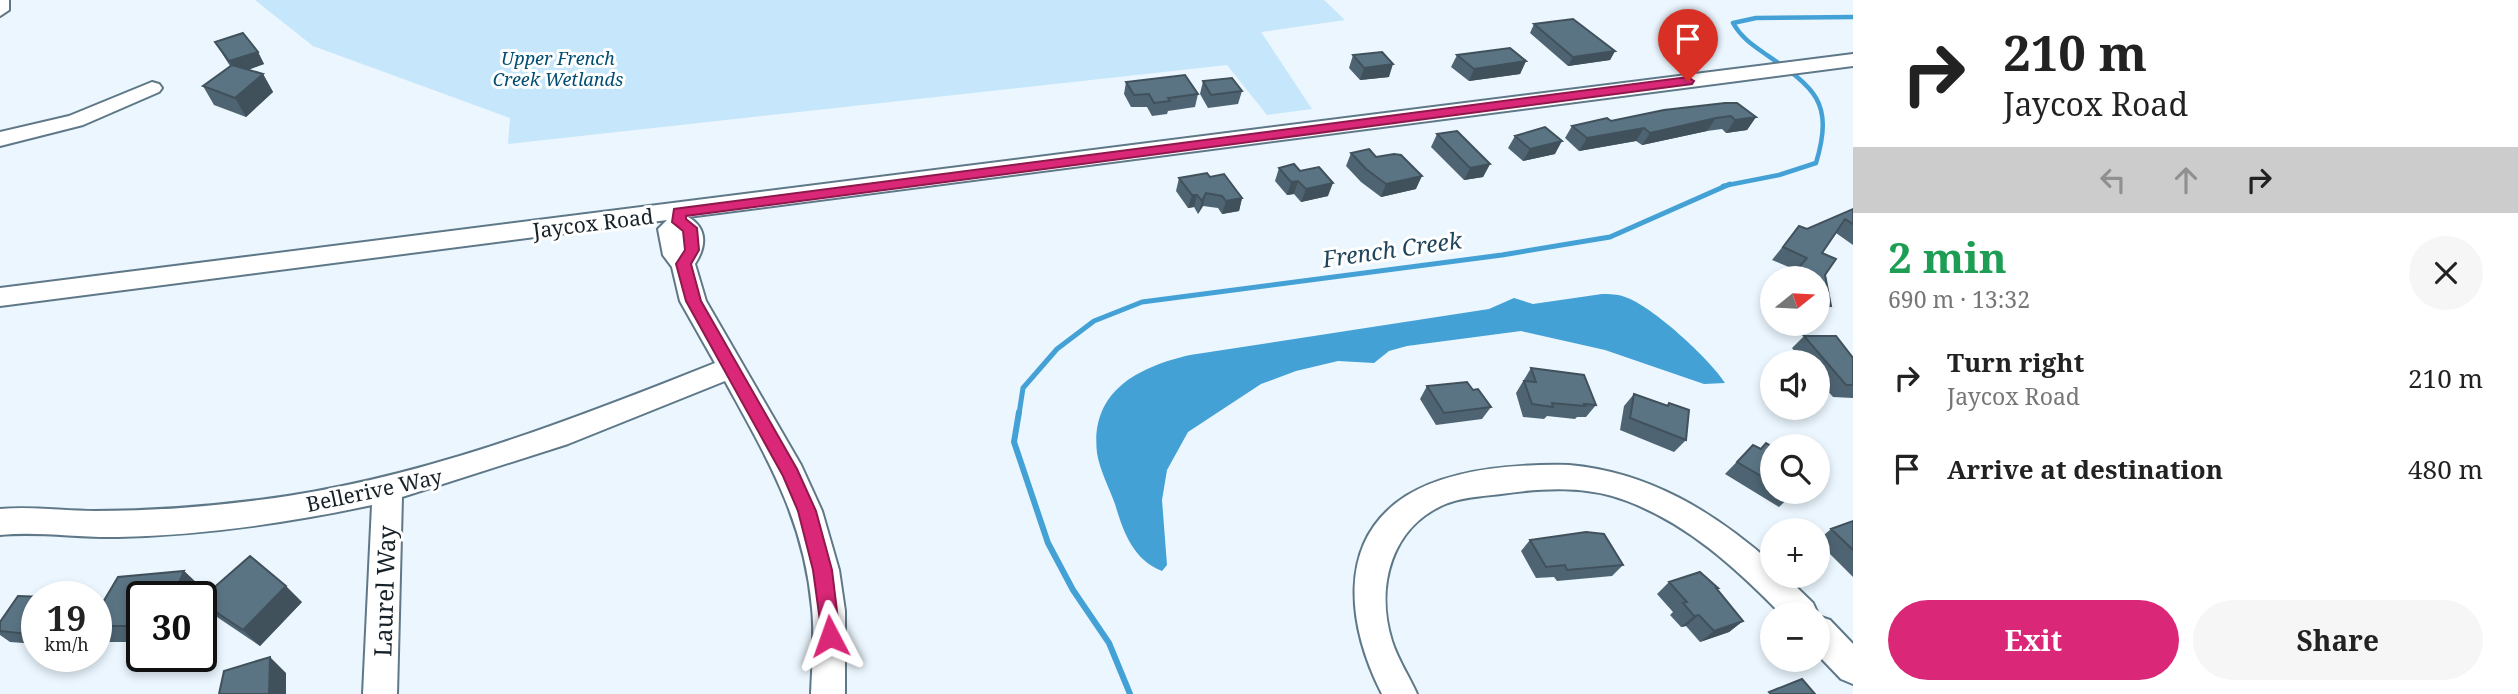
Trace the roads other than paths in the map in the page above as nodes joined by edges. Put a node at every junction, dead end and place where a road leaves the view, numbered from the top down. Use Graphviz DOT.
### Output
graph roads {
  1 [pos="1,0"];
  2 [pos="0,10"];
  3 [pos="1848,65"];
  4 [pos="152,88"];
  5 [pos="0,139"];
  6 [pos="679,217"];
  7 [pos="0,297"];
  8 [pos="730,368"];
  9 [pos="388,488"];
  10 [pos="0,522"];
  11 [pos="1790,602"];
  12 [pos="1830,643"];
  13 [pos="1853,667"];
  14 [pos="380,694"];
  15 [pos="828,694"];
  16 [pos="1399,694"];
  1 -- 2 [label="street"];
  3 -- 6 [label="street, Jaycox Road"];
  4 -- 5 [label="street"];
  6 -- 7 [label="street, Jaycox Road"];
  6 -- 8 [label="street"];
  8 -- 9 [label="street, Bellerive Way"];
  8 -- 15 [label="street"];
  9 -- 10 [label="street, Bellerive Way"];
  9 -- 14 [label="street, Laurel Way"];
  11 -- 16 [label="street"];
  12 -- 13 [label="street"];
}
